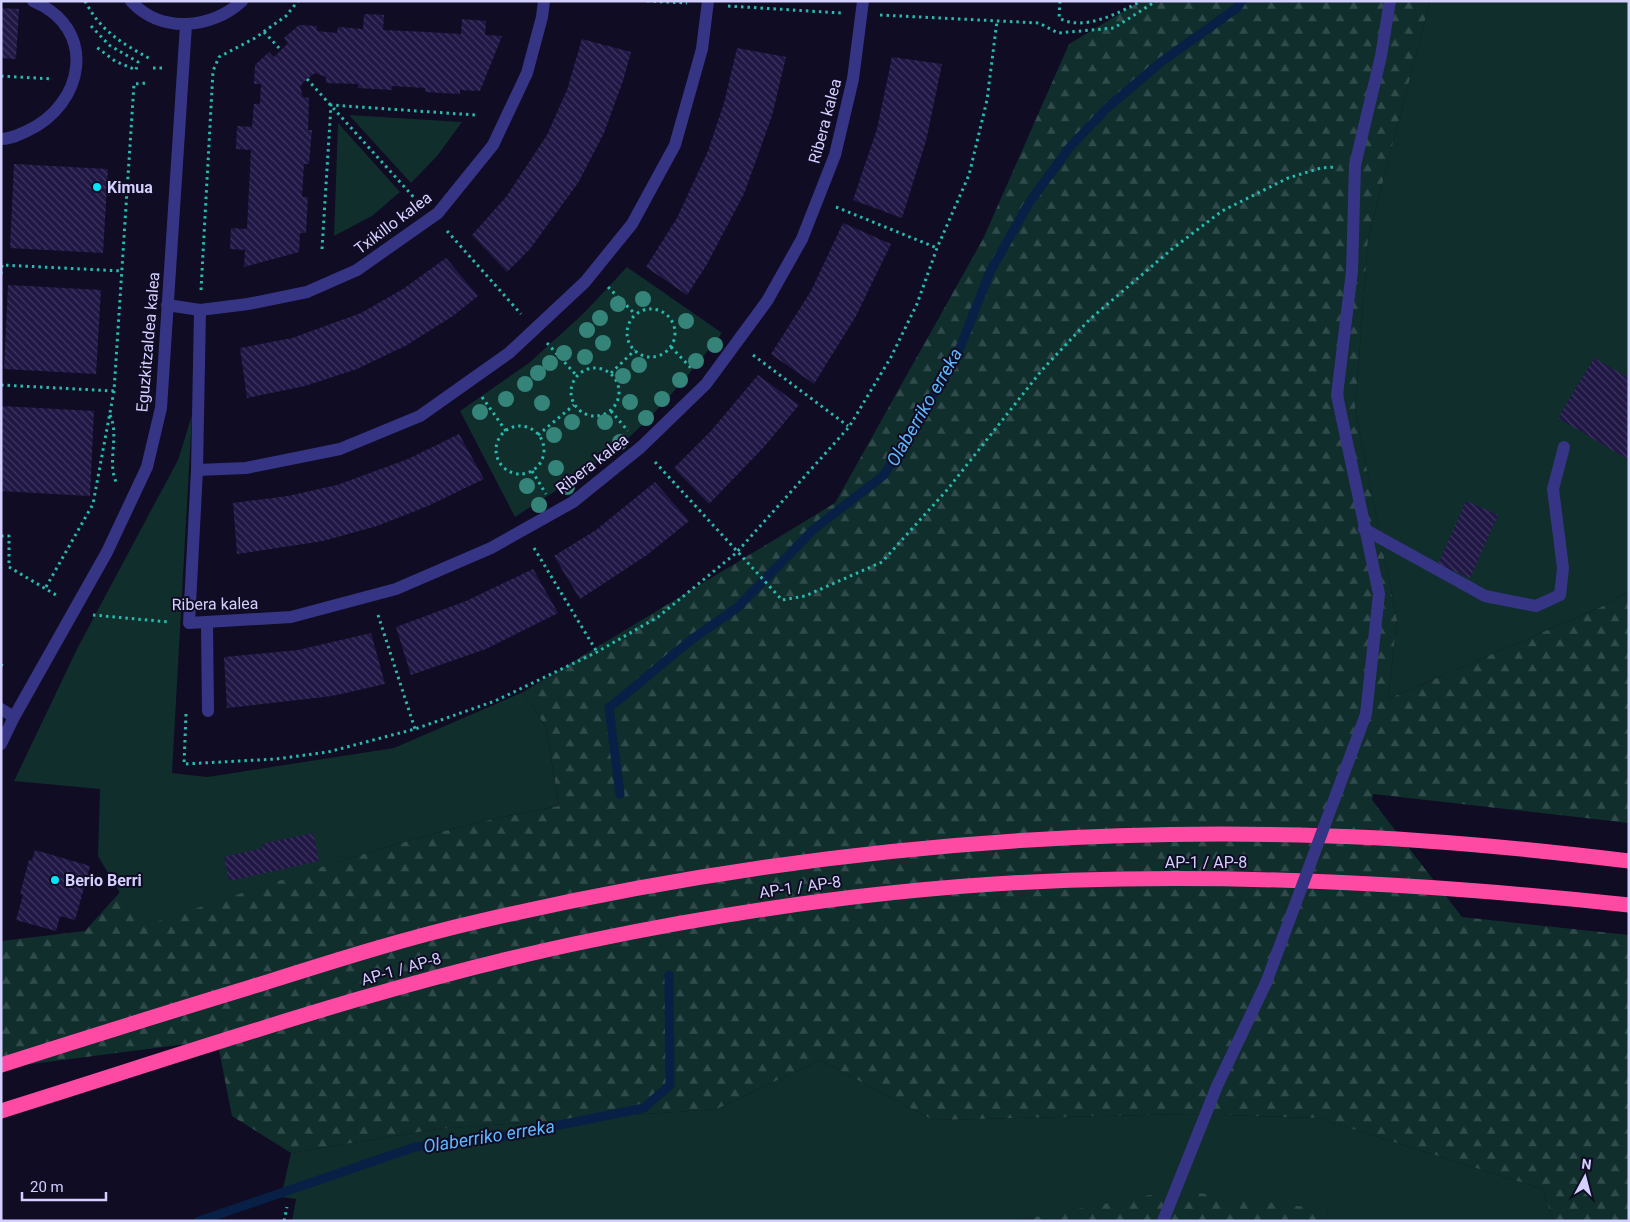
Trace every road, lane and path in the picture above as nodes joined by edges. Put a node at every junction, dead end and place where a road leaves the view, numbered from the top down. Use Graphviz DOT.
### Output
graph roads {
  1 [pos="33,1"];
  2 [pos="85,1"];
  3 [pos="131,1"];
  4 [pos="242,1"];
  5 [pos="298,1"];
  6 [pos="544,1"];
  7 [pos="708,1"];
  8 [pos="863,1"];
  9 [pos="1060,1"];
  10 [pos="1141,1"];
  11 [pos="1156,1"];
  12 [pos="1390,1"];
  13 [pos="86,21"];
  14 [pos="997,21"];
  15 [pos="1039,23"];
  16 [pos="186,25"];
  17 [pos="103,29"];
  18 [pos="264,32"];
  19 [pos="98,34"];
  20 [pos="90,42"];
  21 [pos="280,50"];
  22 [pos="152,60"];
  23 [pos="1,76"];
  24 [pos="307,79"];
  25 [pos="147,83"];
  26 [pos="56,84"];
  27 [pos="331,105"];
  28 [pos="475,115"];
  29 [pos="1,139"];
  30 [pos="1355,165"];
  31 [pos="817,199"];
  32 [pos="431,218"];
  33 [pos="937,248"];
  34 [pos="322,250"];
  35 [pos="122,271"];
  36 [pos="1,274"];
  37 [pos="624,304"];
  38 [pos="168,305"];
  39 [pos="200,310"];
  40 [pos="635,314"];
  41 [pos="534,329"];
  42 [pos="737,343"];
  43 [pos="671,347"];
  44 [pos="635,350"];
  45 [pos="611,373"];
  46 [pos="577,376"];
  47 [pos="706,384"];
  48 [pos="1,385"];
  49 [pos="114,390"];
  50 [pos="574,405"];
  51 [pos="611,410"];
  52 [pos="110,414"];
  53 [pos="495,416"];
  54 [pos="848,427"];
  55 [pos="506,431"];
  56 [pos="538,435"];
  57 [pos="641,447"];
  58 [pos="1564,447"];
  59 [pos="197,470"];
  60 [pos="532,471"];
  61 [pos="119,486"];
  62 [pos="557,511"];
  63 [pos="1364,529"];
  64 [pos="523,531"];
  65 [pos="1,536"];
  66 [pos="736,552"];
  67 [pos="46,587"];
  68 [pos="56,595"];
  69 [pos="372,595"];
  70 [pos="76,611"];
  71 [pos="189,623"];
  72 [pos="207,624"];
  73 [pos="597,652"];
  74 [pos="1,709"];
  75 [pos="208,711"];
  76 [pos="14,717"];
  77 [pos="415,729"];
  78 [pos="1,744"];
  79 [pos="184,764"];
  80 [pos="1629,861"];
  81 [pos="1629,905"];
  82 [pos="1,1065"];
  83 [pos="1,1111"];
  84 [pos="287,1206"];
  85 [pos="284,1221"];
  86 [pos="1163,1221"];
  1 -- 29 [label="street"];
  2 -- 17 [label="path"];
  3 -- 16 [label="street"];
  4 -- 16 [label="street"];
  5 -- 18 [label="path"];
  6 -- 32 [label="street, Txikillo kalea"];
  7 -- 41 [label="street"];
  8 -- 31 [label="street, Ribera kalea"];
  9 -- 10 [label="path"];
  11 -- 15 [label="path"];
  12 -- 30 [label="street"];
  13 -- 19 [label="path"];
  14 -- 33 [label="path"];
  16 -- 38 [label="street, Eguzkitzaldea kalea"];
  17 -- 19 [label="path"];
  17 -- 22 [label="path"];
  18 -- 21 [label="path"];
  18 -- 39 [label="path"];
  19 -- 20 [label="path"];
  23 -- 26 [label="path"];
  24 -- 27 [label="path"];
  25 -- 35 [label="path"];
  27 -- 28 [label="path"];
  27 -- 32 [label="path"];
  27 -- 34 [label="path"];
  30 -- 63 [label="street"];
  30 -- 66 [label="path"];
  31 -- 33 [label="path"];
  31 -- 42 [label="street, Ribera kalea"];
  32 -- 39 [label="street, Txikillo kalea"];
  32 -- 41 [label="path"];
  33 -- 54 [label="path"];
  35 -- 36 [label="path"];
  35 -- 49 [label="path"];
  37 -- 40 [label="path"];
  38 -- 39 [label="street, Txikillo kalea"];
  38 -- 70 [label="street, Eguzkitzaldea kalea"];
  39 -- 59 [label="street"];
  40 -- 43 [label="path"];
  40 -- 44 [label="path"];
  41 -- 46 [label="path"];
  41 -- 59 [label="street"];
  42 -- 47 [label="street, Ribera kalea"];
  42 -- 54 [label="path"];
  43 -- 44 [label="path"];
  43 -- 47 [label="path"];
  44 -- 45 [label="path"];
  45 -- 46 [label="path"];
  45 -- 51 [label="path"];
  46 -- 50 [label="path"];
  47 -- 57 [label="street, Ribera kalea"];
  48 -- 49 [label="path"];
  49 -- 52 [label="path"];
  50 -- 51 [label="path"];
  50 -- 56 [label="path"];
  51 -- 57 [label="path"];
  52 -- 61 [label="path"];
  52 -- 67 [label="path"];
  53 -- 55 [label="path"];
  54 -- 66 [label="path"];
  55 -- 56 [label="path"];
  55 -- 60 [label="path"];
  56 -- 60 [label="path"];
  57 -- 62 [label="street, Ribera kalea"];
  57 -- 66 [label="path"];
  58 -- 63 [label="street"];
  59 -- 71 [label="street"];
  60 -- 62 [label="path"];
  62 -- 64 [label="street, Ribera kalea"];
  63 -- 86 [label="street, bridge"];
  64 -- 69 [label="street, Ribera kalea"];
  64 -- 73 [label="path"];
  65 -- 67 [label="path"];
  66 -- 73 [label="path"];
  67 -- 68 [label="path"];
  69 -- 72 [label="street, Ribera kalea"];
  69 -- 77 [label="path"];
  70 -- 71 [label="path, Ribera kalea"];
  70 -- 76 [label="street, Eguzkitzaldea kalea"];
  71 -- 72 [label="street, Ribera kalea"];
  72 -- 75 [label="street"];
  73 -- 77 [label="path"];
  74 -- 76 [label="street"];
  76 -- 78 [label="street, Eguzkitzaldea kalea"];
  77 -- 79 [label="path"];
  80 -- 82 [label="highway, AP-1 / AP-8"];
  81 -- 83 [label="highway, AP-1 / AP-8"];
  84 -- 85 [label="path"];
}
